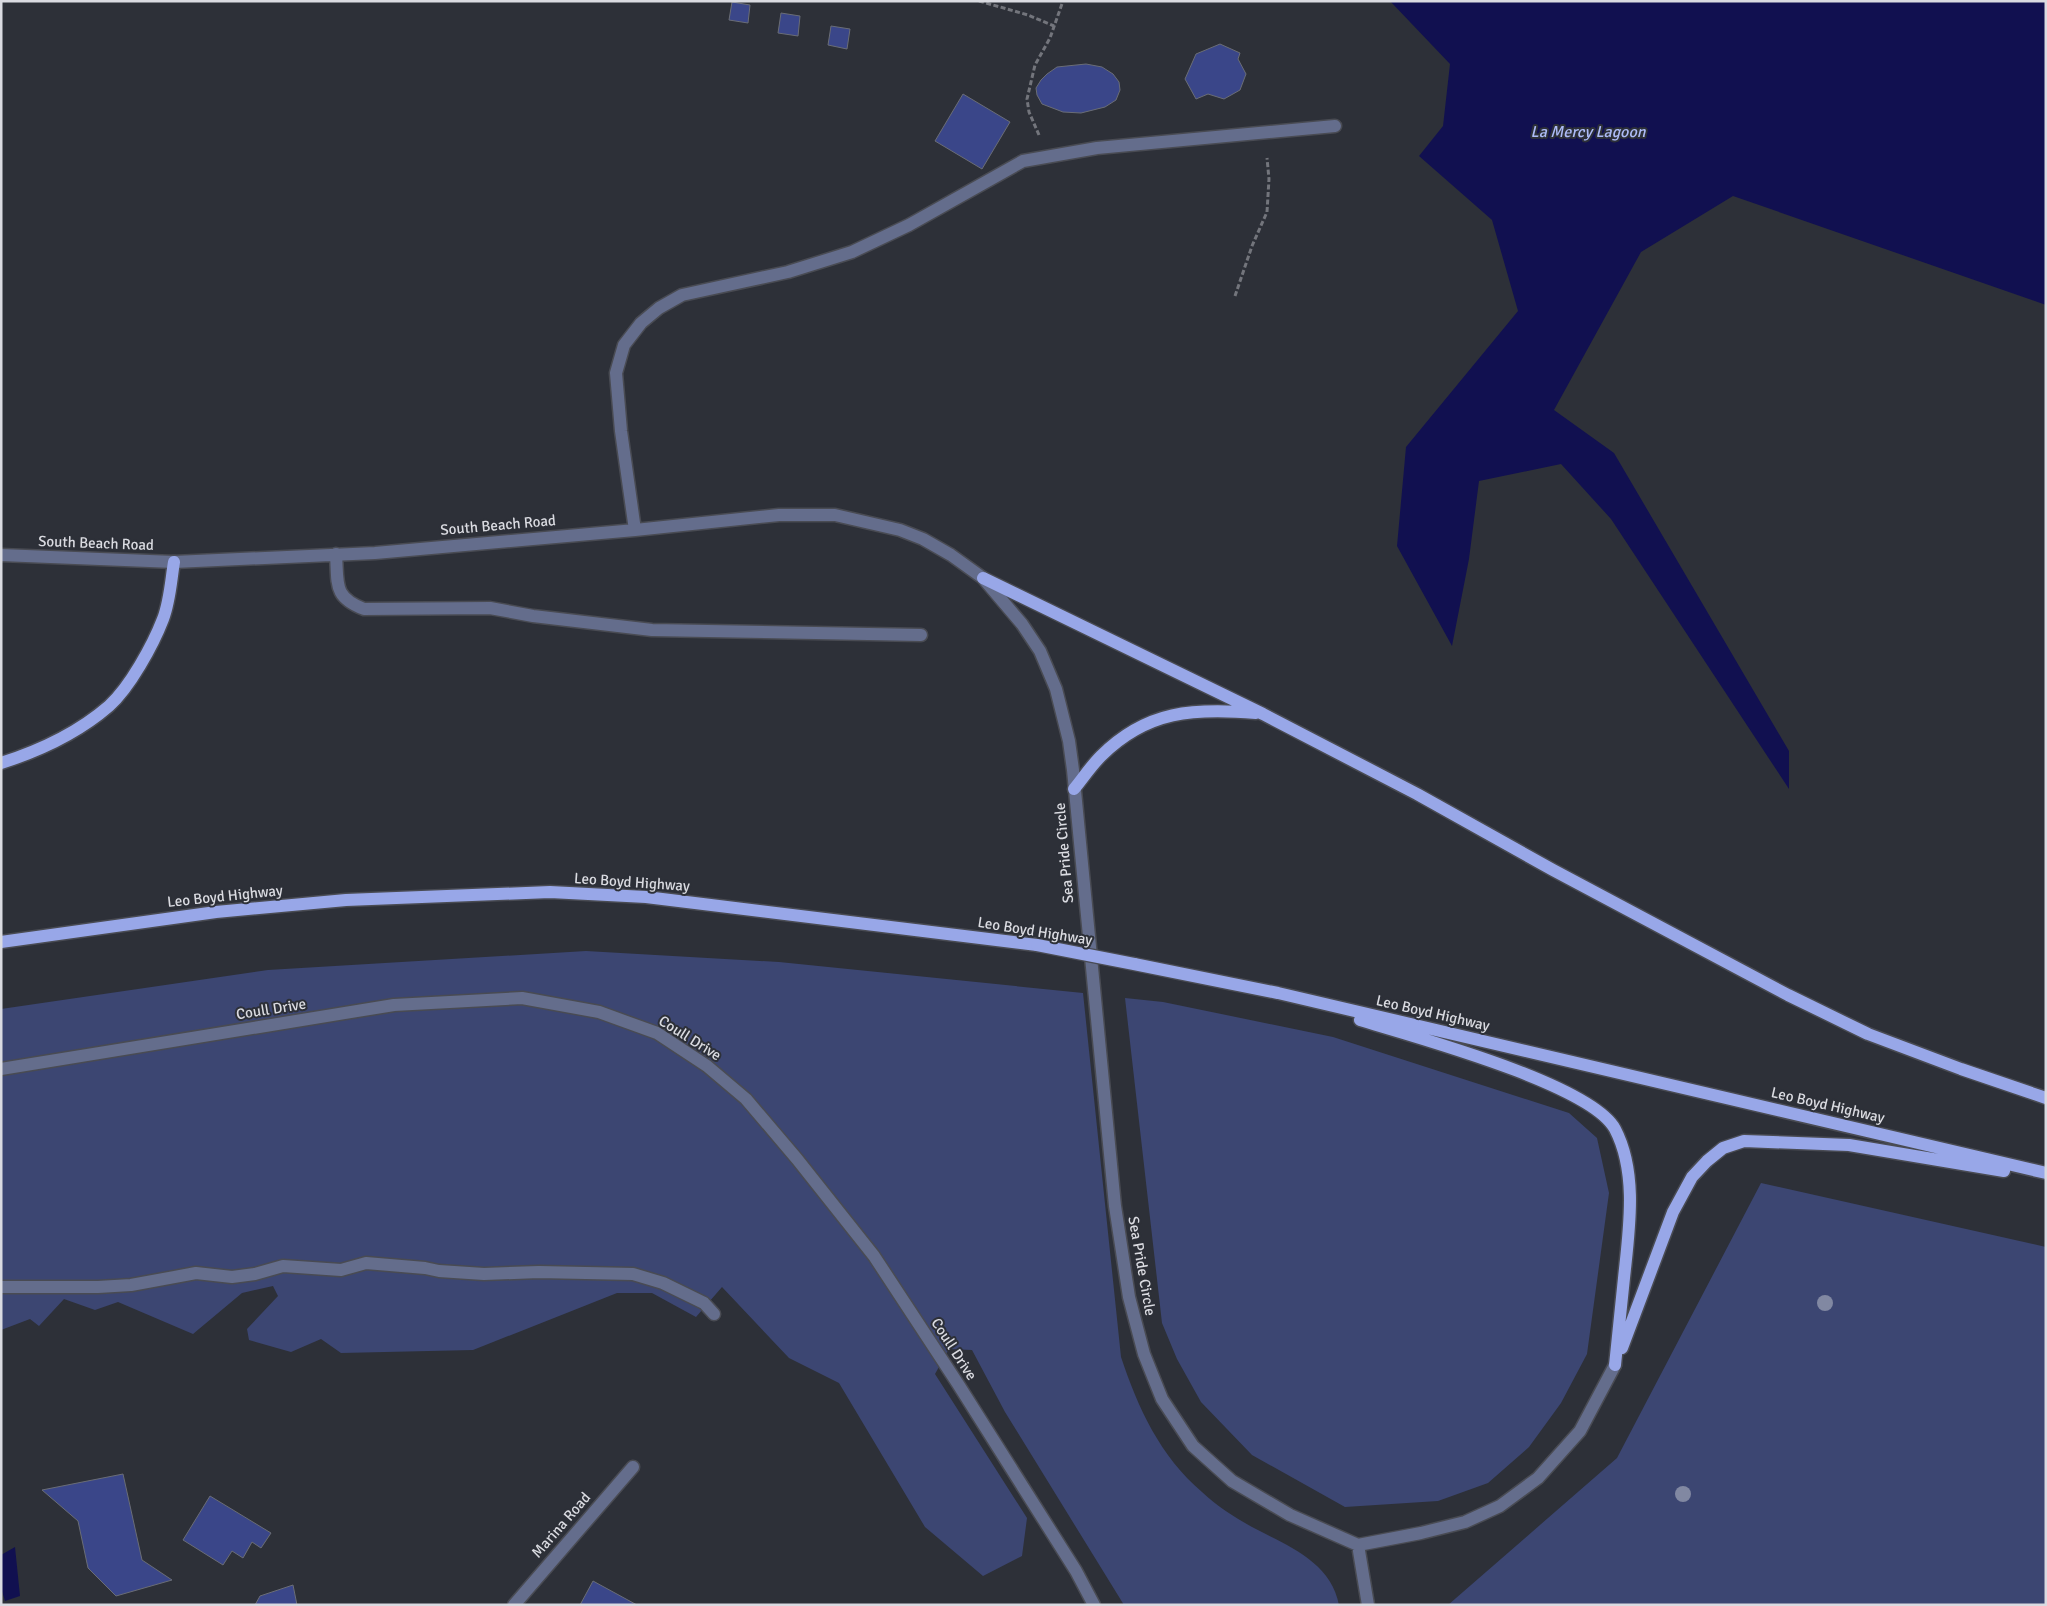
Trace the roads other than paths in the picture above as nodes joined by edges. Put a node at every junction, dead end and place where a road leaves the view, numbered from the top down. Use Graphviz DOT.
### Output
graph roads {
  1 [pos="1336,126"];
  2 [pos="635,530"];
  3 [pos="336,554"];
  4 [pos="1,555"];
  5 [pos="174,562"];
  6 [pos="983,578"];
  7 [pos="921,635"];
  8 [pos="1264,714"];
  9 [pos="1,763"];
  10 [pos="1074,789"];
  11 [pos="1,942"];
  12 [pos="1278,993"];
  13 [pos="1,1069"];
  14 [pos="2046,1098"];
  15 [pos="2046,1173"];
  16 [pos="2046,1178"];
  17 [pos="1,1287"];
  18 [pos="714,1314"];
  19 [pos="1615,1365"];
  20 [pos="633,1467"];
  21 [pos="1358,1545"];
  22 [pos="514,1605"];
  23 [pos="1094,1605"];
  24 [pos="1368,1605"];
  1 -- 2 [label="street"];
  2 -- 3 [label="street, South Beach Road"];
  2 -- 6 [label="street, South Beach Road"];
  3 -- 5 [label="street, South Beach Road"];
  3 -- 7 [label="street"];
  4 -- 5 [label="street, South Beach Road"];
  5 -- 9 [label="main road"];
  6 -- 8 [label="main road"];
  6 -- 10 [label="street, Sea Pride Circle"];
  8 -- 10 [label="main road"];
  8 -- 14 [label="main road"];
  10 -- 21 [label="street, Sea Pride Circle"];
  11 -- 12 [label="main road, Leo Boyd Highway, bridge"];
  12 -- 15 [label="main road, Leo Boyd Highway"];
  12 -- 19 [label="main road"];
  13 -- 23 [label="street, Coull Drive"];
  16 -- 19 [label="main road"];
  17 -- 18 [label="street"];
  19 -- 21 [label="street"];
  20 -- 22 [label="street, Marina Road"];
  21 -- 24 [label="street"];
}
